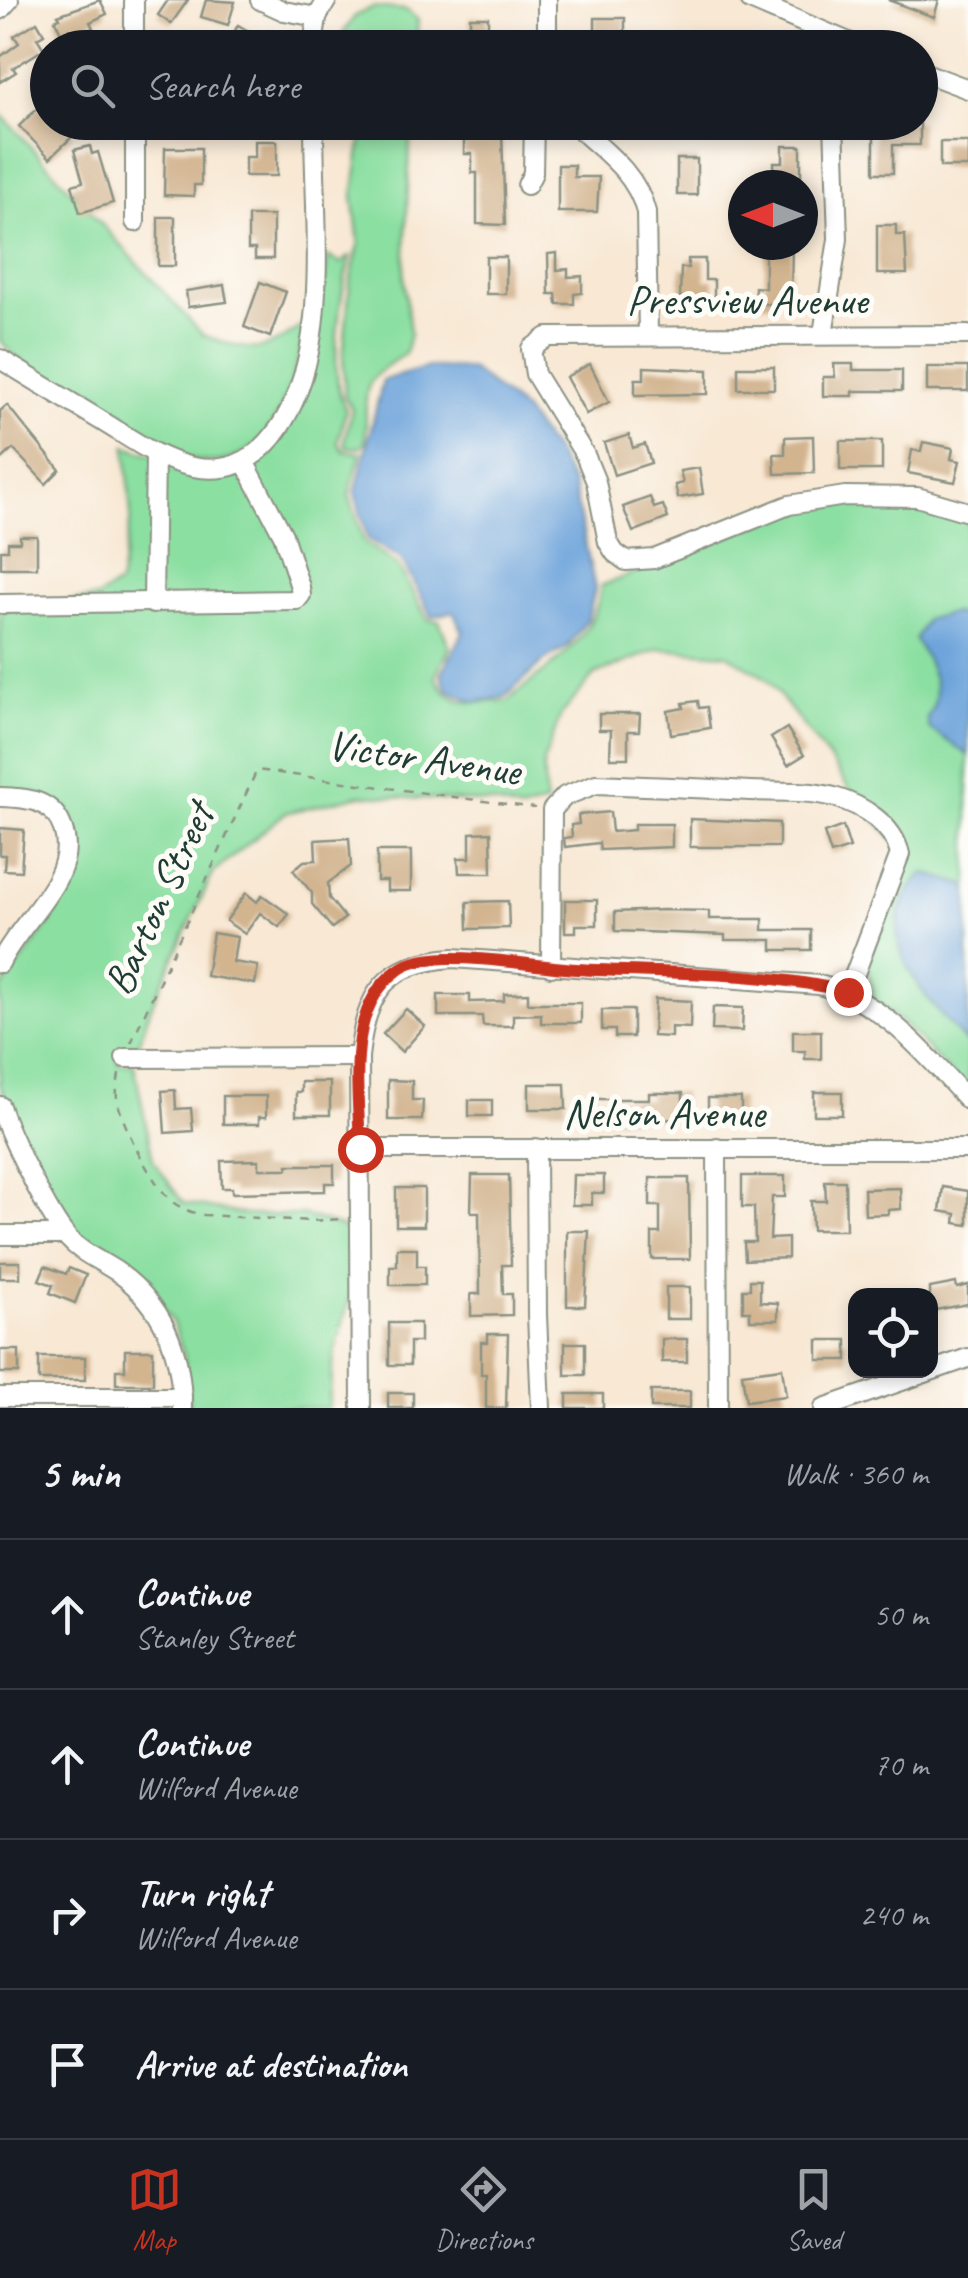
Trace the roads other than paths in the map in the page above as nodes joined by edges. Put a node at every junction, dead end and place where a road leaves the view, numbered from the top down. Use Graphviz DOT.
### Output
graph roads {
  1 [pos="9,0"];
  2 [pos="134,0"];
  3 [pos="260,0"];
  4 [pos="326,0"];
  5 [pos="547,0"];
  6 [pos="750,0"];
  7 [pos="0,10"];
  8 [pos="317,17"];
  9 [pos="134,30"];
  10 [pos="315,30"];
  11 [pos="548,30"];
  12 [pos="813,30"];
  13 [pos="938,77"];
  14 [pos="968,88"];
  15 [pos="135,140"];
  16 [pos="314,140"];
  17 [pos="533,140"];
  18 [pos="592,140"];
  19 [pos="835,140"];
  20 [pos="527,185"];
  21 [pos="135,222"];
  22 [pos="823,334"];
  23 [pos="648,335"];
  24 [pos="968,335"];
  25 [pos="0,359"];
  26 [pos="155,454"];
  27 [pos="245,463"];
  28 [pos="968,512"];
  29 [pos="0,604"];
  30 [pos="153,604"];
  31 [pos="0,797"];
  32 [pos="0,963"];
  33 [pos="551,967"];
  34 [pos="848,992"];
  35 [pos="359,1057"];
  36 [pos="125,1058"];
  37 [pos="968,1100"];
  38 [pos="0,1106"];
  39 [pos="536,1148"];
  40 [pos="717,1148"];
  41 [pos="360,1149"];
  42 [pos="968,1149"];
  43 [pos="0,1235"];
  44 [pos="65,1236"];
  45 [pos="968,1358"];
  46 [pos="0,1397"];
  47 [pos="182,1402"];
  48 [pos="361,1408"];
  49 [pos="541,1408"];
  50 [pos="718,1408"];
  51 [pos="824,1408"];
  1 -- 7 [label="street"];
  2 -- 9 [label="street"];
  3 -- 8 [label="street"];
  4 -- 8 [label="street"];
  5 -- 11 [label="street"];
  6 -- 12 [label="street"];
  8 -- 10 [label="street"];
  13 -- 14 [label="street"];
  15 -- 21 [label="street"];
  16 -- 27 [label="street"];
  17 -- 20 [label="street"];
  18 -- 23 [label="street"];
  19 -- 22 [label="street"];
  22 -- 23 [label="street, Pressview Avenue"];
  22 -- 24 [label="street, Pressview Avenue"];
  23 -- 28 [label="street, Pressview Avenue"];
  25 -- 26 [label="street"];
  26 -- 27 [label="street"];
  26 -- 30 [label="street"];
  27 -- 30 [label="street"];
  29 -- 30 [label="street"];
  31 -- 32 [label="street"];
  33 -- 34 [label="street"];
  33 -- 34 [label="street, Victor Avenue"];
  33 -- 35 [label="street"];
  34 -- 37 [label="street"];
  35 -- 36 [label="street"];
  35 -- 41 [label="street"];
  38 -- 44 [label="street"];
  39 -- 40 [label="street, Nelson Avenue"];
  39 -- 41 [label="street, Nelson Avenue"];
  39 -- 49 [label="street"];
  40 -- 42 [label="street, Nelson Avenue"];
  40 -- 50 [label="street"];
  41 -- 48 [label="street"];
  43 -- 44 [label="street"];
  44 -- 47 [label="street"];
  45 -- 51 [label="street"];
  46 -- 47 [label="street"];
}
